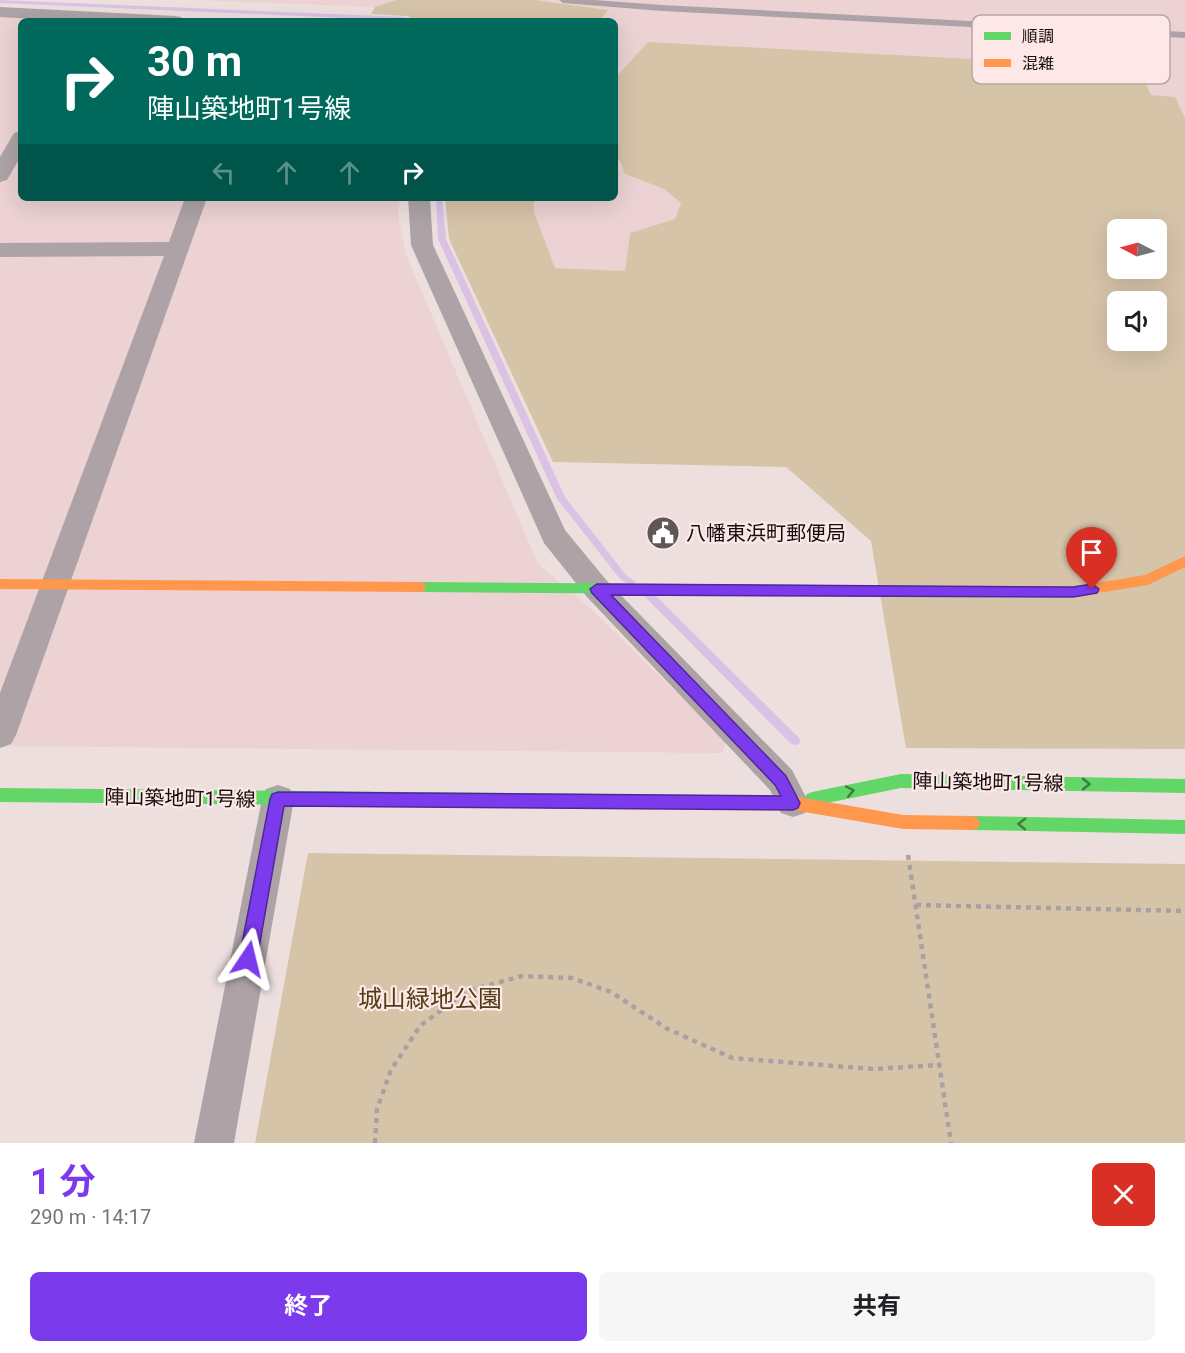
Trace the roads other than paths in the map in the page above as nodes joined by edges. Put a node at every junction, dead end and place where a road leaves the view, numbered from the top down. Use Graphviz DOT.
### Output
graph roads {
  1 [pos="563,0"];
  2 [pos="0,12"];
  3 [pos="72,18"];
  4 [pos="972,24"];
  5 [pos="1170,34"];
  6 [pos="1185,35"];
  7 [pos="18,143"];
  8 [pos="0,176"];
  9 [pos="195,201"];
  10 [pos="418,201"];
  11 [pos="177,249"];
  12 [pos="0,250"];
  13 [pos="1185,561"];
  14 [pos="0,584"];
  15 [pos="56,584"];
  16 [pos="606,589"];
  17 [pos="0,735"];
  18 [pos="1185,786"];
  19 [pos="0,795"];
  20 [pos="278,799"];
  21 [pos="793,803"];
  22 [pos="1185,827"];
  23 [pos="214,1143"];
  1 -- 4 [label="lane"];
  2 -- 3 [label="street"];
  5 -- 6 [label="lane"];
  7 -- 8 [label="street"];
  9 -- 11 [label="street"];
  10 -- 16 [label="street"];
  11 -- 12 [label="street"];
  11 -- 15 [label="street"];
  13 -- 16 [label="street"];
  14 -- 15 [label="street"];
  15 -- 16 [label="street"];
  15 -- 17 [label="street"];
  16 -- 21 [label="street"];
  21 -- 18 [label="street, 陣山築地町1号線, one-way"];
  19 -- 20 [label="street, 陣山築地町1号線"];
  20 -- 21 [label="street, 陣山築地町1号線"];
  20 -- 23 [label="street"];
  22 -- 21 [label="street, 陣山築地町1号線, one-way"];
}
